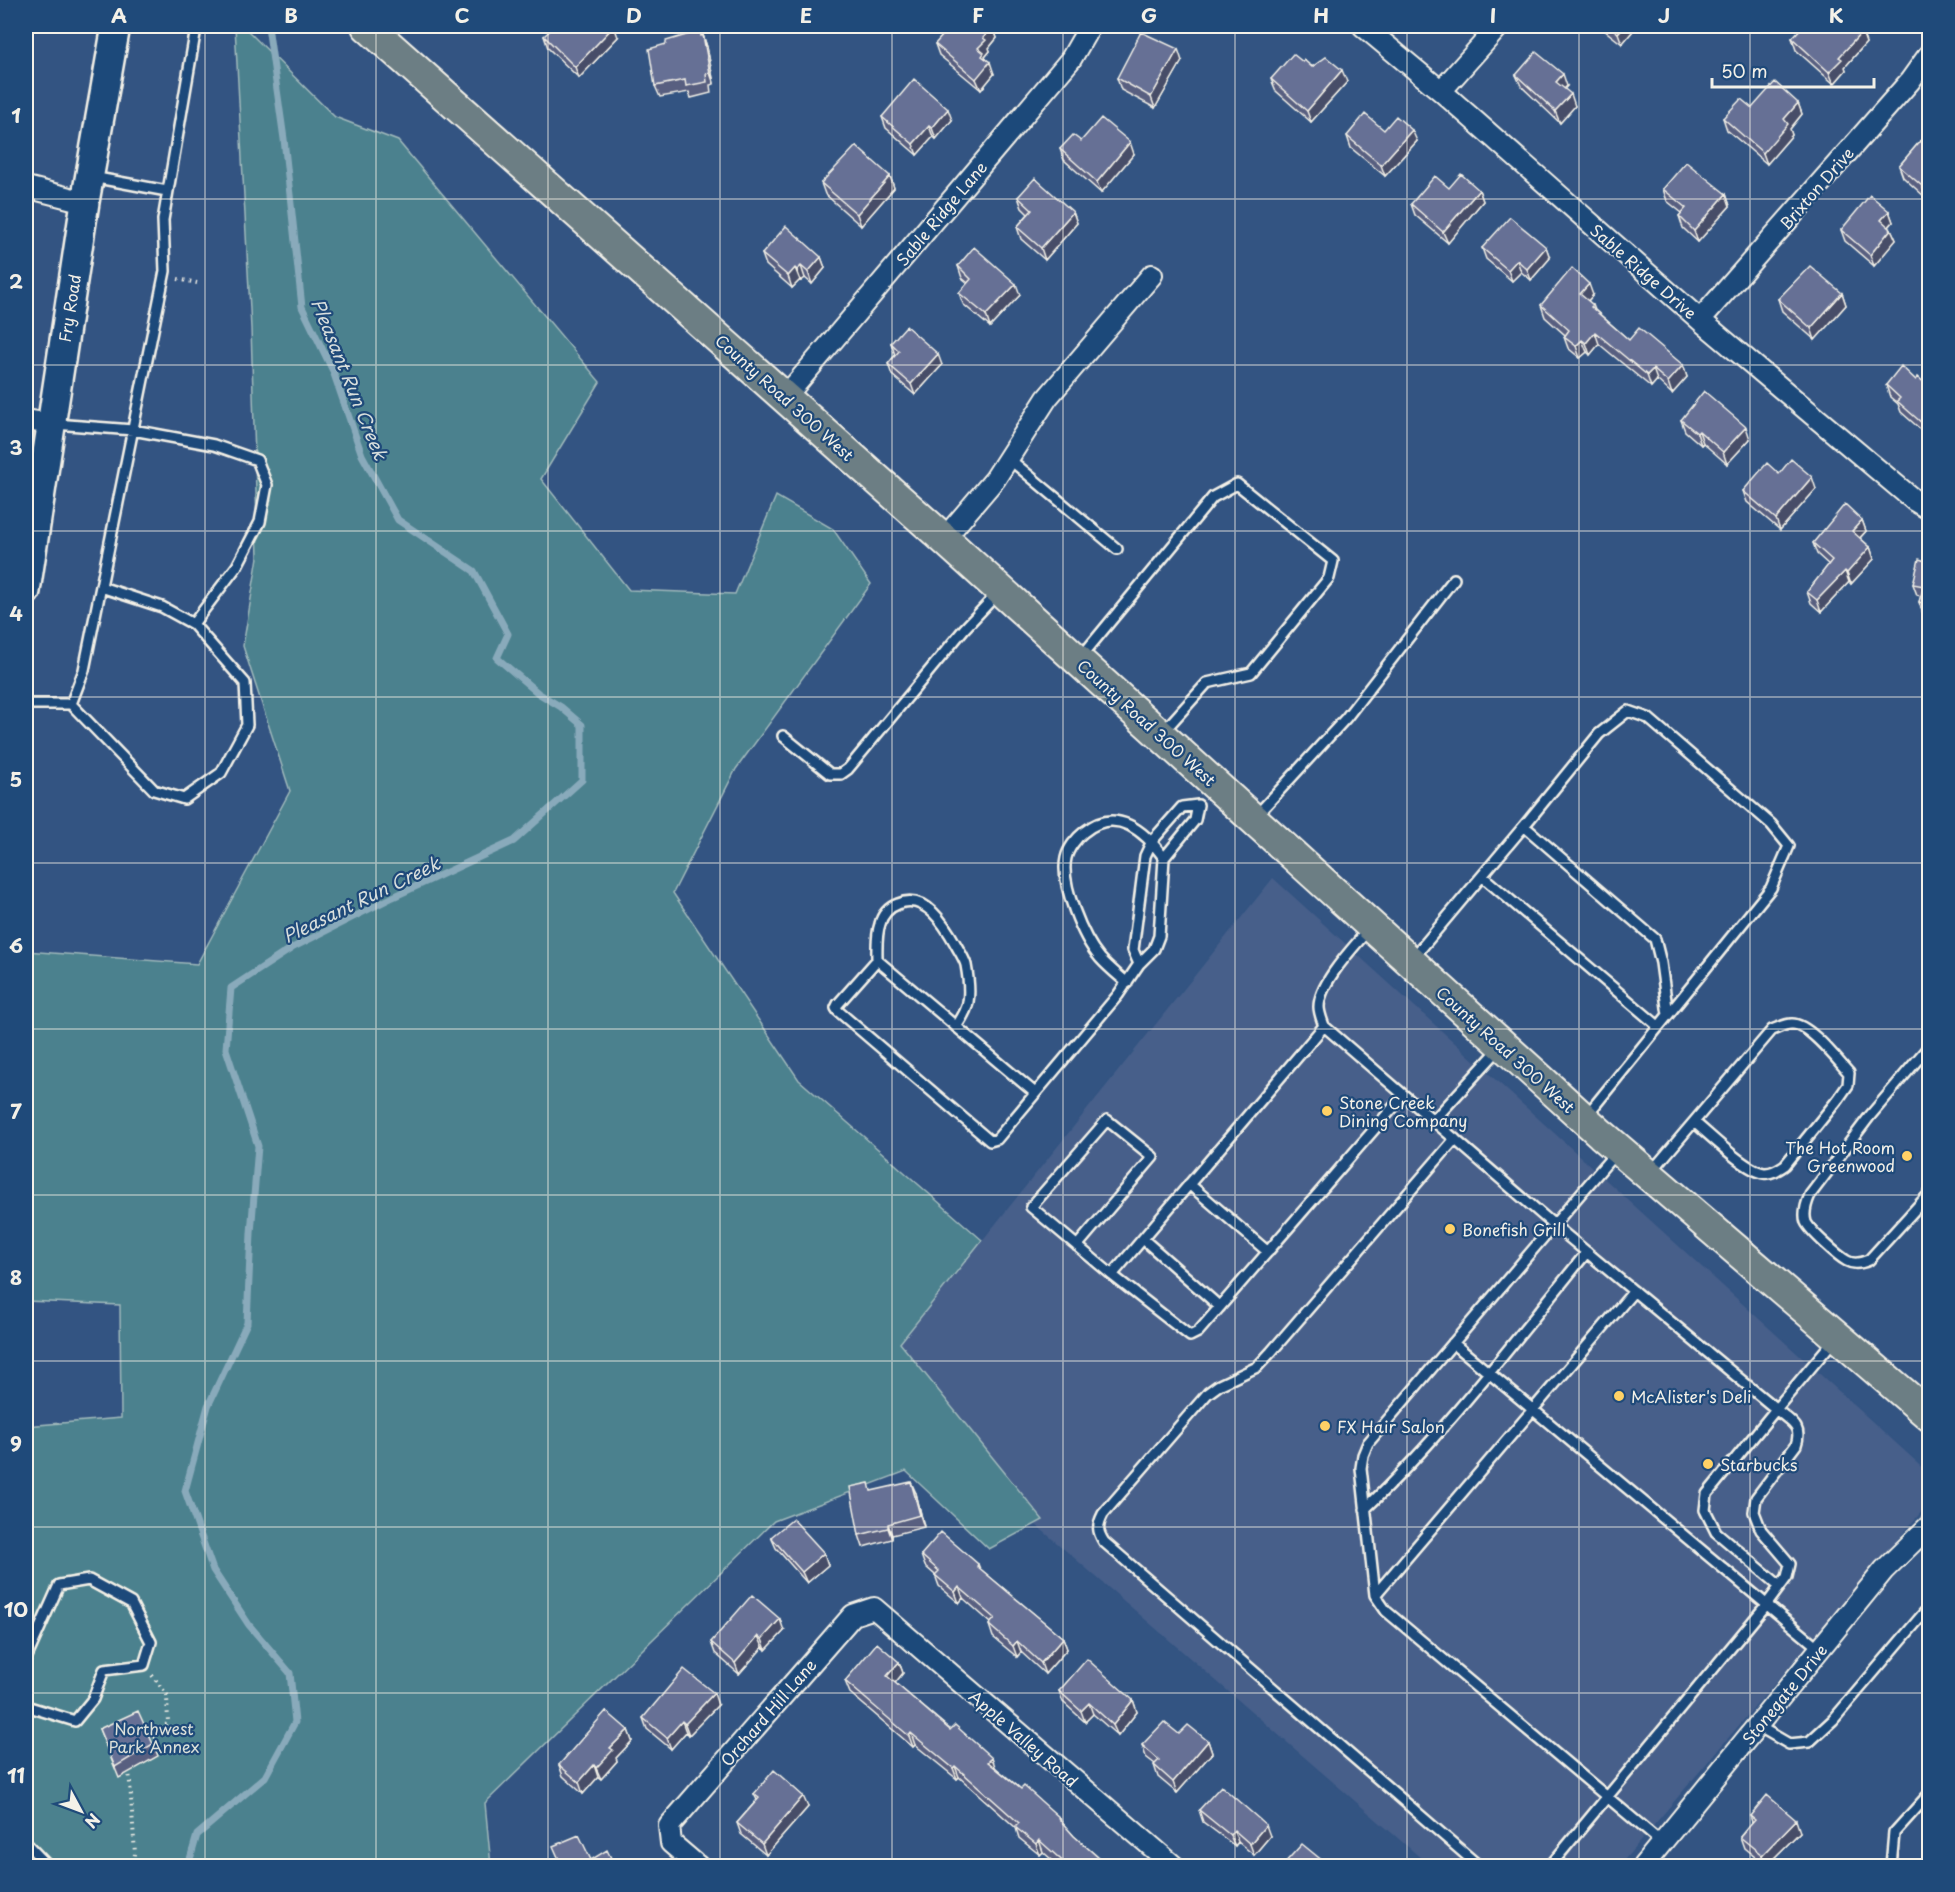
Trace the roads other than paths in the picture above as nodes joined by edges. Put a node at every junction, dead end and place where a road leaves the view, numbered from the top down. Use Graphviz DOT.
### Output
graph roads {
  1 [pos="116,26"];
  2 [pos="367,26"];
  3 [pos="1090,26"];
  4 [pos="1363,26"];
  5 [pos="1499,26"];
  6 [pos="195,34"];
  7 [pos="1929,53"];
  8 [pos="1441,91"];
  9 [pos="26,187"];
  10 [pos="88,189"];
  11 [pos="167,192"];
  12 [pos="1152,275"];
  13 [pos="1700,320"];
  14 [pos="785,397"];
  15 [pos="38,422"];
  16 [pos="133,430"];
  17 [pos="1007,457"];
  18 [pos="1929,510"];
  19 [pos="944,539"];
  20 [pos="1117,549"];
  21 [pos="1454,579"];
  22 [pos="101,587"];
  23 [pos="1000,590"];
  24 [pos="26,591"];
  25 [pos="193,624"];
  26 [pos="1078,660"];
  27 [pos="26,704"];
  28 [pos="71,704"];
  29 [pos="1161,735"];
  30 [pos="783,736"];
  31 [pos="1207,795"];
  32 [pos="1253,819"];
  33 [pos="1524,826"];
  34 [pos="1152,841"];
  35 [pos="1164,858"];
  36 [pos="1482,876"];
  37 [pos="1372,926"];
  38 [pos="877,960"];
  39 [pos="1410,962"];
  40 [pos="1139,964"];
  41 [pos="1127,983"];
  42 [pos="1668,1015"];
  43 [pos="1324,1026"];
  44 [pos="1658,1026"];
  45 [pos="956,1027"];
  46 [pos="1502,1045"];
  47 [pos="1929,1045"];
  48 [pos="1035,1093"];
  49 [pos="1404,1095"];
  50 [pos="1584,1119"];
  51 [pos="1434,1120"];
  52 [pos="1694,1122"];
  53 [pos="1455,1139"];
  54 [pos="1618,1149"];
  55 [pos="1649,1175"];
  56 [pos="1189,1184"];
  57 [pos="1929,1193"];
  58 [pos="1554,1225"];
  59 [pos="1143,1239"];
  60 [pos="1077,1246"];
  61 [pos="1268,1252"];
  62 [pos="1587,1252"];
  63 [pos="1112,1275"];
  64 [pos="1634,1292"];
  65 [pos="1220,1307"];
  66 [pos="1837,1336"];
  67 [pos="1453,1343"];
  68 [pos="1489,1372"];
  69 [pos="1534,1409"];
  70 [pos="1776,1409"];
  71 [pos="1929,1416"];
  72 [pos="1365,1509"];
  73 [pos="1929,1525"];
  74 [pos="1780,1586"];
  75 [pos="1376,1595"];
  76 [pos="1767,1604"];
  77 [pos="1929,1606"];
  78 [pos="874,1608"];
  79 [pos="1820,1649"];
  80 [pos="26,1659"];
  81 [pos="26,1706"];
  82 [pos="1758,1726"];
  83 [pos="1929,1793"];
  84 [pos="1607,1797"];
  85 [pos="26,1843"];
  86 [pos="1662,1843"];
  87 [pos="48,1866"];
  88 [pos="698,1866"];
  89 [pos="1174,1866"];
  90 [pos="1479,1866"];
  91 [pos="1550,1866"];
  92 [pos="1643,1866"];
  93 [pos="1891,1866"];
  1 -- 10 [label="street, Fry Road"];
  2 -- 14 [label="main road, County Road 300 West"];
  3 -- 14 [label="street, Sable Ridge Lane"];
  4 -- 8 [label="street, Sable Ridge Drive"];
  5 -- 8 [label="street"];
  6 -- 11 [label="lane"];
  7 -- 13 [label="street, Brixton Drive"];
  8 -- 13 [label="street, Sable Ridge Drive"];
  9 -- 10 [label="street"];
  10 -- 11 [label="lane"];
  10 -- 15 [label="street, Fry Road"];
  11 -- 16 [label="lane"];
  12 -- 17 [label="street"];
  13 -- 18 [label="street, Sable Ridge Drive"];
  14 -- 19 [label="main road, County Road 300 West"];
  15 -- 16 [label="lane"];
  15 -- 24 [label="street, Fry Road"];
  16 -- 22 [label="lane"];
  16 -- 25 [label="lane"];
  17 -- 19 [label="street"];
  17 -- 20 [label="lane"];
  19 -- 23 [label="main road, County Road 300 West"];
  21 -- 32 [label="lane"];
  22 -- 25 [label="lane"];
  22 -- 28 [label="lane"];
  23 -- 26 [label="main road, County Road 300 West"];
  23 -- 30 [label="lane"];
  25 -- 28 [label="lane"];
  26 -- 29 [label="main road, County Road 300 West"];
  26 -- 29 [label="lane"];
  27 -- 28 [label="lane"];
  29 -- 31 [label="main road, County Road 300 West"];
  31 -- 32 [label="main road, County Road 300 West"];
  31 -- 34 [label="lane"];
  31 -- 35 [label="lane"];
  32 -- 37 [label="main road, County Road 300 West"];
  33 -- 36 [label="lane"];
  33 -- 42 [label="lane"];
  33 -- 42 [label="lane"];
  34 -- 35 [label="lane"];
  34 -- 40 [label="lane"];
  34 -- 41 [label="lane"];
  35 -- 40 [label="lane"];
  36 -- 39 [label="lane"];
  36 -- 44 [label="lane"];
  37 -- 39 [label="main road, County Road 300 West"];
  37 -- 43 [label="lane"];
  38 -- 45 [label="lane"];
  38 -- 45 [label="lane"];
  38 -- 48 [label="lane"];
  39 -- 46 [label="main road, County Road 300 West"];
  40 -- 41 [label="lane"];
  41 -- 48 [label="lane"];
  42 -- 44 [label="lane"];
  43 -- 49 [label="lane"];
  43 -- 56 [label="lane"];
  44 -- 50 [label="lane"];
  45 -- 48 [label="lane"];
  46 -- 50 [label="main road, County Road 300 West"];
  46 -- 51 [label="lane"];
  47 -- 57 [label="lane"];
  49 -- 51 [label="lane"];
  49 -- 61 [label="lane"];
  50 -- 54 [label="main road, County Road 300 West"];
  51 -- 53 [label="lane"];
  52 -- 52 [label="lane"];
  52 -- 55 [label="lane"];
  53 -- 58 [label="lane"];
  53 -- 90 [label="lane"];
  54 -- 55 [label="main road, County Road 300 West"];
  54 -- 58 [label="lane"];
  55 -- 66 [label="main road, County Road 300 West"];
  56 -- 59 [label="lane"];
  56 -- 61 [label="lane"];
  58 -- 62 [label="lane"];
  58 -- 67 [label="lane"];
  59 -- 63 [label="lane"];
  59 -- 65 [label="lane"];
  60 -- 60 [label="lane"];
  60 -- 63 [label="lane"];
  61 -- 65 [label="lane"];
  62 -- 64 [label="lane"];
  62 -- 68 [label="lane"];
  63 -- 65 [label="lane"];
  64 -- 69 [label="lane"];
  64 -- 70 [label="lane"];
  66 -- 70 [label="lane"];
  66 -- 71 [label="main road, County Road 300 West"];
  67 -- 68 [label="lane"];
  67 -- 72 [label="lane"];
  68 -- 69 [label="lane"];
  68 -- 72 [label="lane"];
  69 -- 75 [label="lane"];
  69 -- 76 [label="lane"];
  70 -- 74 [label="lane"];
  70 -- 74 [label="lane"];
  72 -- 75 [label="lane"];
  73 -- 79 [label="street, Stonegate Drive"];
  74 -- 76 [label="lane"];
  75 -- 84 [label="lane"];
  76 -- 79 [label="lane"];
  76 -- 84 [label="lane"];
  77 -- 82 [label="lane"];
  78 -- 88 [label="street, Orchard Hill Lane"];
  78 -- 89 [label="street, Apple Valley Road"];
  79 -- 82 [label="street, Stonegate Drive"];
  80 -- 81 [label="lane"];
  82 -- 86 [label="street, Stonegate Drive"];
  83 -- 93 [label="lane"];
  84 -- 86 [label="lane"];
  84 -- 91 [label="lane"];
  85 -- 87 [label="lane"];
  86 -- 92 [label="street, Stonegate Drive"];
}
